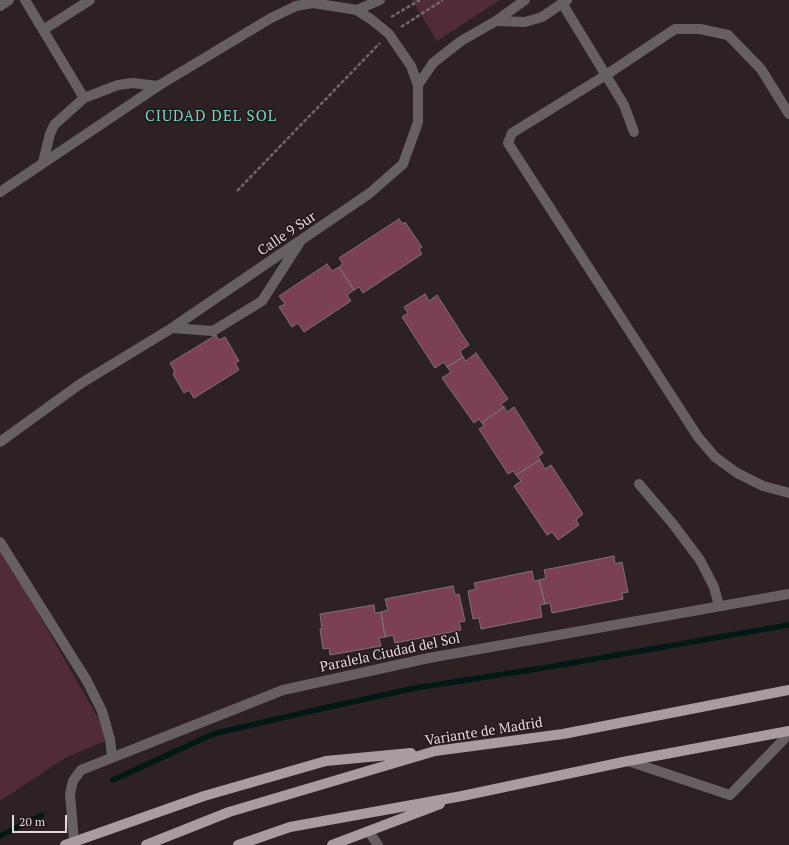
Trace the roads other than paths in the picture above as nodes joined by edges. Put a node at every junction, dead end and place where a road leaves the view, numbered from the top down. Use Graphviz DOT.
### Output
graph roads {
  1 [pos="10,0"];
  2 [pos="25,0"];
  3 [pos="90,0"];
  4 [pos="380,0"];
  5 [pos="525,0"];
  6 [pos="564,2"];
  7 [pos="0,6"];
  8 [pos="357,10"];
  9 [pos="496,22"];
  10 [pos="43,30"];
  11 [pos="606,75"];
  12 [pos="418,85"];
  13 [pos="158,86"];
  14 [pos="84,98"];
  15 [pos="789,114"];
  16 [pos="634,132"];
  17 [pos="43,162"];
  18 [pos="0,192"];
  19 [pos="300,242"];
  20 [pos="172,328"];
  21 [pos="0,442"];
  22 [pos="640,484"];
  23 [pos="789,493"];
  24 [pos="0,542"];
  25 [pos="789,594"];
  26 [pos="719,606"];
  27 [pos="789,690"];
  28 [pos="789,732"];
  29 [pos="435,751"];
  30 [pos="112,756"];
  31 [pos="628,761"];
  32 [pos="462,796"];
  33 [pos="369,832"];
  34 [pos="70,843"];
  35 [pos="146,845"];
  36 [pos="238,845"];
  37 [pos="332,845"];
  38 [pos="378,845"];
  1 -- 7 [label="street"];
  2 -- 10 [label="street"];
  3 -- 10 [label="street"];
  4 -- 8 [label="street"];
  5 -- 9 [label="street"];
  6 -- 9 [label="street"];
  6 -- 11 [label="street"];
  8 -- 12 [label="street"];
  8 -- 13 [label="street"];
  9 -- 12 [label="street"];
  10 -- 14 [label="street"];
  11 -- 15 [label="street"];
  11 -- 16 [label="street"];
  11 -- 23 [label="street"];
  12 -- 19 [label="street, Calle 9 Sur"];
  13 -- 14 [label="street"];
  13 -- 17 [label="street"];
  14 -- 17 [label="street"];
  17 -- 18 [label="street"];
  19 -- 20 [label="street, Calle 9 Sur"];
  19 -- 20 [label="street"];
  20 -- 21 [label="street, Calle 9 Sur"];
  22 -- 26 [label="street"];
  24 -- 30 [label="street"];
  25 -- 26 [label="street, Paralela Ciudad del Sol"];
  26 -- 30 [label="street, Paralela Ciudad del Sol"];
  27 -- 29 [label="main road, Variante de Madrid"];
  28 -- 31 [label="main road"];
  28 -- 31 [label="street"];
  29 -- 34 [label="main road"];
  29 -- 35 [label="main road, Variante de Madrid"];
  30 -- 34 [label="street, Paralela Ciudad del Sol"];
  31 -- 32 [label="main road"];
  32 -- 33 [label="main road"];
  32 -- 36 [label="main road"];
  33 -- 37 [label="main road"];
  33 -- 38 [label="street"];
}
